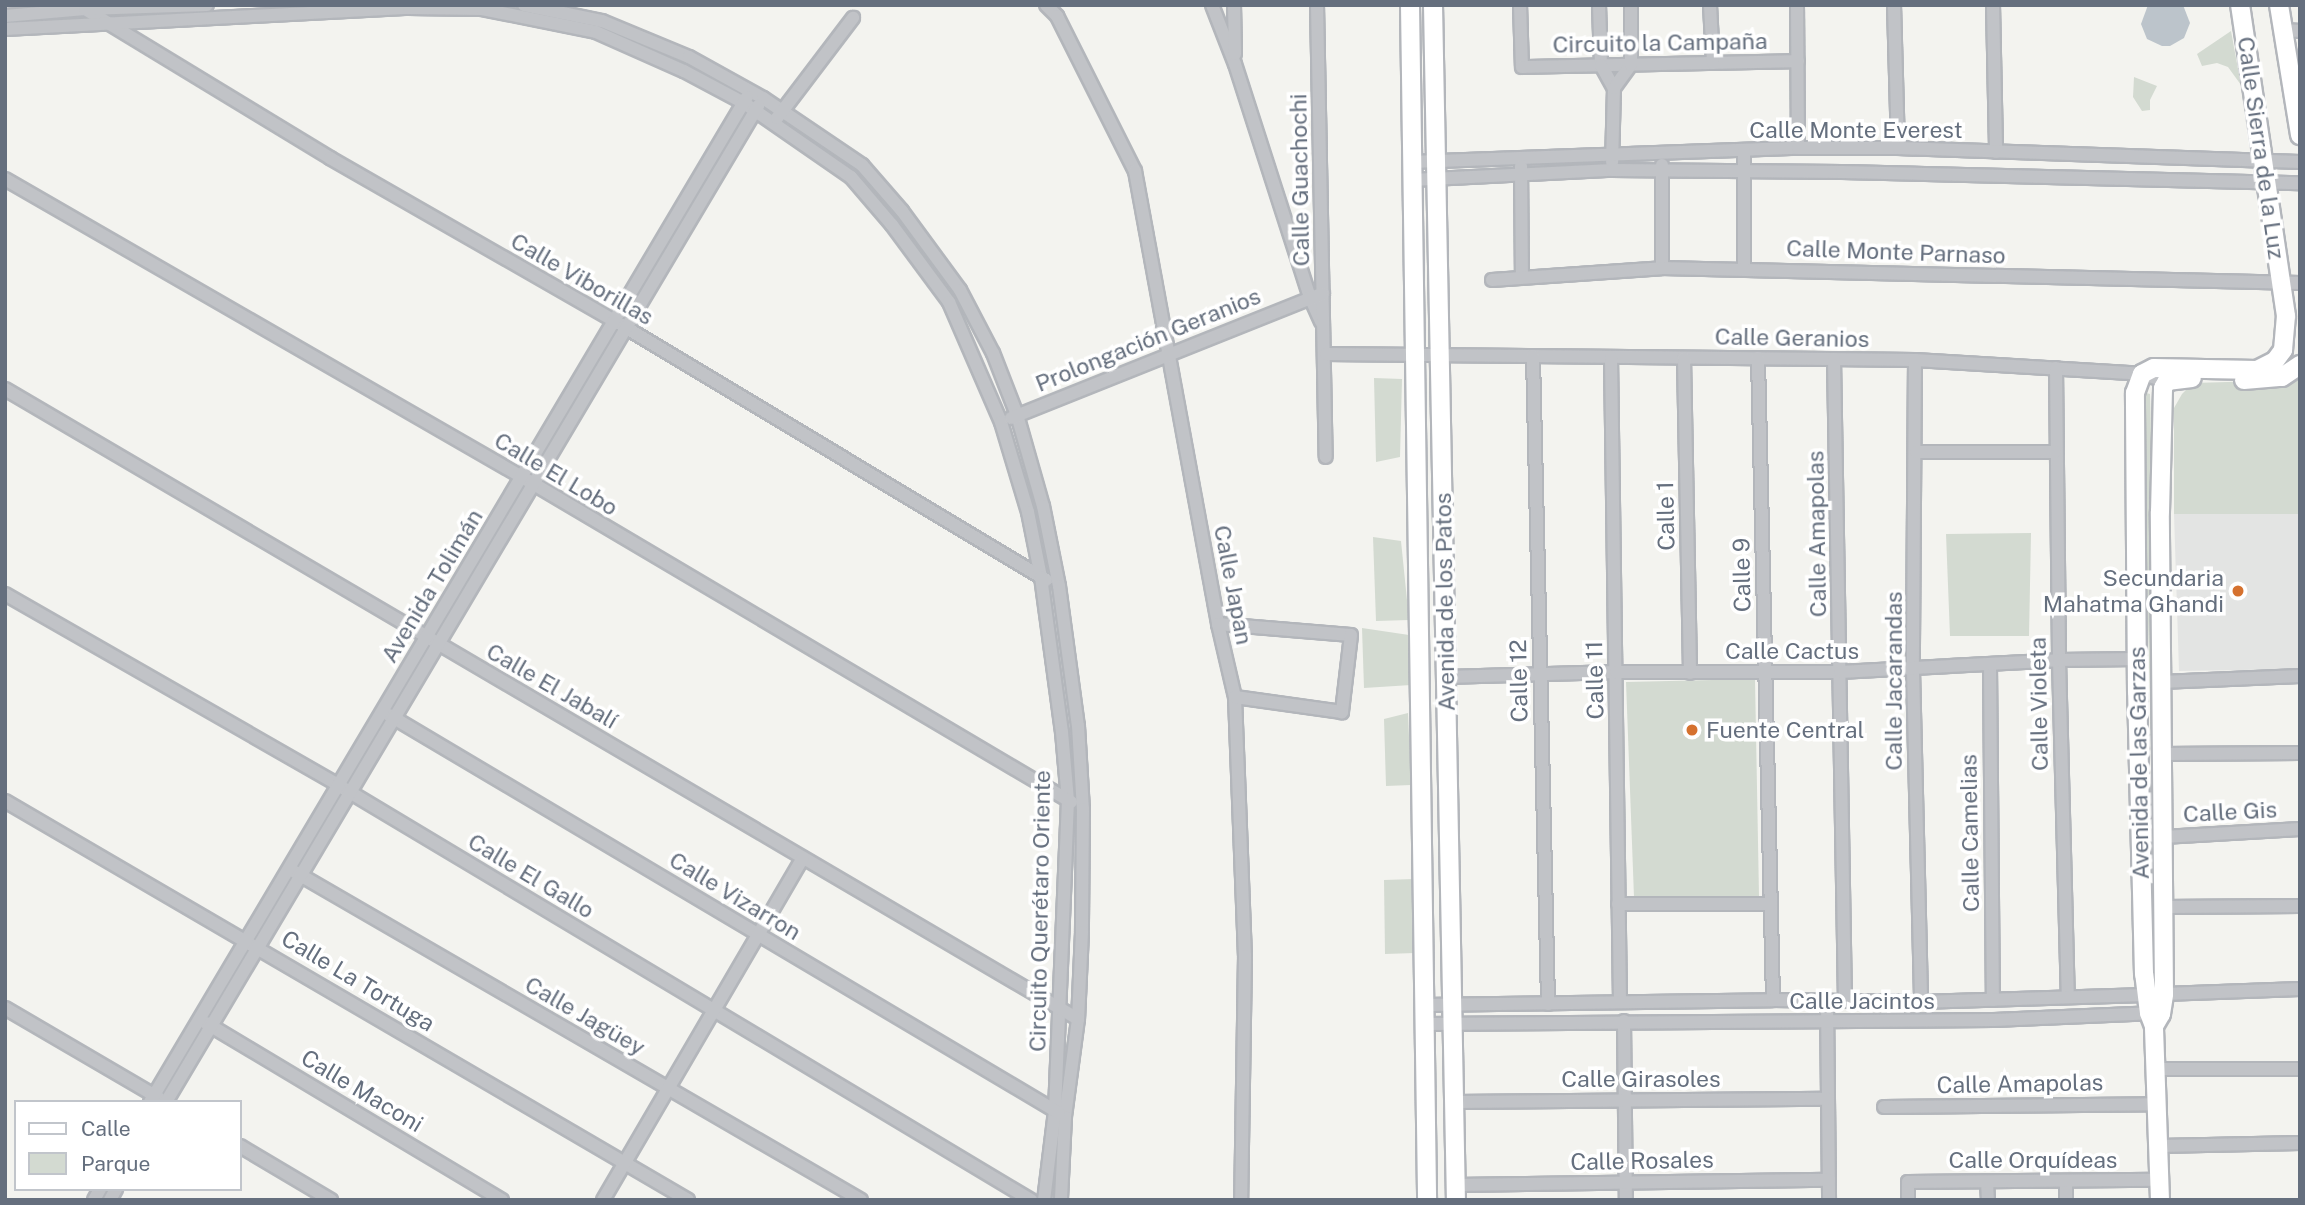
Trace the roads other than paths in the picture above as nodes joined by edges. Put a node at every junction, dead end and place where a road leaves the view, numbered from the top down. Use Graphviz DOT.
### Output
graph roads {
  1 [pos="207,5"];
  2 [pos="524,5"];
  3 [pos="1046,5"];
  4 [pos="1212,5"];
  5 [pos="1234,5"];
  6 [pos="1317,5"];
  7 [pos="1410,5"];
  8 [pos="1433,5"];
  9 [pos="1520,5"];
  10 [pos="1599,5"];
  11 [pos="1631,5"];
  12 [pos="1710,5"];
  13 [pos="1797,5"];
  14 [pos="1894,5"];
  15 [pos="1993,5"];
  16 [pos="2240,5"];
  17 [pos="2279,5"];
  18 [pos="482,7"];
  19 [pos="85,9"];
  20 [pos="287,11"];
  21 [pos="5,16"];
  22 [pos="853,18"];
  23 [pos="107,24"];
  24 [pos="5,29"];
  25 [pos="2291,30"];
  26 [pos="676,52"];
  27 [pos="1798,61"];
  28 [pos="1713,63"];
  29 [pos="1235,64"];
  30 [pos="671,65"];
  31 [pos="1601,65"];
  32 [pos="1630,65"];
  33 [pos="1614,88"];
  34 [pos="750,101"];
  35 [pos="783,112"];
  36 [pos="774,123"];
  37 [pos="2300,135"];
  38 [pos="1798,148"];
  39 [pos="1841,148"];
  40 [pos="1898,148"];
  41 [pos="1744,151"];
  42 [pos="1996,152"];
  43 [pos="1661,154"];
  44 [pos="1613,155"];
  45 [pos="2062,156"];
  46 [pos="1521,158"];
  47 [pos="2269,160"];
  48 [pos="1412,162"];
  49 [pos="2298,162"];
  50 [pos="1437,170"];
  51 [pos="1612,170"];
  52 [pos="1662,171"];
  53 [pos="1744,171"];
  54 [pos="1842,172"];
  55 [pos="1522,173"];
  56 [pos="5,179"];
  57 [pos="2062,179"];
  58 [pos="1412,180"];
  59 [pos="2272,182"];
  60 [pos="2297,183"];
  61 [pos="920,234"];
  62 [pos="907,245"];
  63 [pos="1662,268"];
  64 [pos="1744,269"];
  65 [pos="1522,277"];
  66 [pos="1493,281"];
  67 [pos="2290,283"];
  68 [pos="1323,293"];
  69 [pos="1310,297"];
  70 [pos="614,321"];
  71 [pos="1322,325"];
  72 [pos="626,328"];
  73 [pos="1167,354"];
  74 [pos="1326,354"];
  75 [pos="1415,355"];
  76 [pos="1440,355"];
  77 [pos="1533,356"];
  78 [pos="1611,357"];
  79 [pos="1684,358"];
  80 [pos="1758,358"];
  81 [pos="1834,359"];
  82 [pos="1915,360"];
  83 [pos="2300,365"];
  84 [pos="2056,368"];
  85 [pos="2142,374"];
  86 [pos="2167,381"];
  87 [pos="5,389"];
  88 [pos="1017,415"];
  89 [pos="1001,422"];
  90 [pos="1916,452"];
  91 [pos="2055,452"];
  92 [pos="1326,457"];
  93 [pos="522,477"];
  94 [pos="533,486"];
  95 [pos="2136,512"];
  96 [pos="2160,512"];
  97 [pos="1041,577"];
  98 [pos="1059,586"];
  99 [pos="5,594"];
  100 [pos="1218,624"];
  101 [pos="427,635"];
  102 [pos="438,644"];
  103 [pos="2137,659"];
  104 [pos="2059,660"];
  105 [pos="1990,666"];
  106 [pos="1913,670"];
  107 [pos="1616,672"];
  108 [pos="1540,673"];
  109 [pos="1690,673"];
  110 [pos="1766,673"];
  111 [pos="1840,673"];
  112 [pos="2300,676"];
  113 [pos="1446,677"];
  114 [pos="2161,682"];
  115 [pos="1235,697"];
  116 [pos="388,715"];
  117 [pos="2300,753"];
  118 [pos="2163,754"];
  119 [pos="338,785"];
  120 [pos="350,792"];
  121 [pos="1068,800"];
  122 [pos="5,801"];
  123 [pos="1083,809"];
  124 [pos="2300,829"];
  125 [pos="2163,837"];
  126 [pos="803,858"];
  127 [pos="288,868"];
  128 [pos="300,875"];
  129 [pos="1618,904"];
  130 [pos="1771,904"];
  131 [pos="2300,906"];
  132 [pos="2163,907"];
  133 [pos="758,934"];
  134 [pos="246,940"];
  135 [pos="259,947"];
  136 [pos="2300,989"];
  137 [pos="2155,994"];
  138 [pos="2068,997"];
  139 [pos="1773,1000"];
  140 [pos="1993,1000"];
  141 [pos="1844,1001"];
  142 [pos="1620,1002"];
  143 [pos="1827,1002"];
  144 [pos="1921,1002"];
  145 [pos="1452,1004"];
  146 [pos="1548,1004"];
  147 [pos="1424,1005"];
  148 [pos="5,1008"];
  149 [pos="1059,1009"];
  150 [pos="714,1010"];
  151 [pos="2155,1018"];
  152 [pos="199,1019"];
  153 [pos="1078,1019"];
  154 [pos="1625,1021"];
  155 [pos="1827,1022"];
  156 [pos="1424,1024"];
  157 [pos="1452,1024"];
  158 [pos="211,1026"];
  159 [pos="2156,1069"];
  160 [pos="2300,1069"];
  161 [pos="667,1087"];
  162 [pos="1828,1099"];
  163 [pos="159,1100"];
  164 [pos="1625,1100"];
  165 [pos="1454,1101"];
  166 [pos="2157,1104"];
  167 [pos="1884,1107"];
  168 [pos="1060,1114"];
  169 [pos="2300,1143"];
  170 [pos="2159,1146"];
  171 [pos="242,1147"];
  172 [pos="625,1163"];
  173 [pos="1829,1180"];
  174 [pos="2159,1180"];
  175 [pos="2066,1181"];
  176 [pos="1987,1182"];
  177 [pos="1626,1183"];
  178 [pos="1455,1192"];
  179 [pos="331,1200"];
  180 [pos="502,1200"];
  181 [pos="603,1200"];
  182 [pos="688,1200"];
  183 [pos="861,1200"];
  184 [pos="1031,1200"];
  185 [pos="1045,1200"];
  186 [pos="1061,1200"];
  187 [pos="1241,1200"];
  188 [pos="1427,1200"];
  189 [pos="1626,1200"];
  190 [pos="1829,1200"];
  191 [pos="1908,1200"];
  192 [pos="1988,1200"];
  193 [pos="2067,1200"];
  194 [pos="2160,1200"];
  1 -- 19 [label="street"];
  2 -- 26 [label="street, Circuito Querétaro Oriente"];
  3 -- 73 [label="street, Calle Japan"];
  4 -- 29 [label="street"];
  5 -- 29 [label="street"];
  6 -- 68 [label="street, Calle Guachochi"];
  7 -- 48 [label="street, Avenida de los Patos"];
  8 -- 50 [label="street, Avenida de los Patos"];
  9 -- 31 [label="street, Circuito la Campaña"];
  10 -- 31 [label="street"];
  11 -- 32 [label="street"];
  12 -- 28 [label="street"];
  13 -- 27 [label="street"];
  14 -- 40 [label="street"];
  15 -- 42 [label="street"];
  16 -- 47 [label="street, Calle Sierra de la Luz"];
  17 -- 25 [label="street, Calle Sierra de la Luz"];
  18 -- 20 [label="street, Circuito Querétaro Oriente"];
  18 -- 30 [label="street, Circuito Querétaro Oriente"];
  19 -- 21 [label="street"];
  19 -- 23 [label="street, Calle Viborillas"];
  20 -- 23 [label="street, Circuito Querétaro Oriente"];
  22 -- 35 [label="street"];
  23 -- 24 [label="street, Circuito Querétaro Oriente"];
  23 -- 70 [label="street, Calle Viborillas"];
  25 -- 37 [label="street, Calle Sierra de la Luz"];
  26 -- 30 [label="street"];
  26 -- 34 [label="street, Circuito Querétaro Oriente"];
  27 -- 28 [label="street, Circuito la Campaña"];
  27 -- 38 [label="street"];
  28 -- 32 [label="street, Circuito la Campaña"];
  29 -- 69 [label="street"];
  30 -- 34 [label="street, Circuito Querétaro Oriente"];
  31 -- 32 [label="street, Circuito la Campaña"];
  31 -- 33 [label="street"];
  32 -- 33 [label="street"];
  33 -- 44 [label="street"];
  34 -- 35 [label="street, Circuito Querétaro Oriente"];
  34 -- 36 [label="street, Circuito Querétaro Oriente"];
  34 -- 70 [label="street, Avenida Tolimán"];
  34 -- 72 [label="street, Avenida Tolimán"];
  35 -- 36 [label="street"];
  35 -- 61 [label="street, Circuito Querétaro Oriente"];
  36 -- 62 [label="street, Circuito Querétaro Oriente"];
  38 -- 39 [label="street, Calle Monte Everest"];
  38 -- 41 [label="street, Calle Monte Everest"];
  39 -- 40 [label="street, Calle Monte Everest"];
  39 -- 54 [label="street"];
  40 -- 42 [label="street, Calle Monte Everest"];
  41 -- 43 [label="street, Calle Monte Everest"];
  41 -- 53 [label="street"];
  42 -- 45 [label="street, Calle Monte Everest"];
  43 -- 44 [label="street, Calle Monte Everest"];
  43 -- 52 [label="street"];
  44 -- 46 [label="street, Calle Monte Everest"];
  44 -- 51 [label="street"];
  45 -- 47 [label="street, Calle Monte Everest"];
  45 -- 57 [label="street"];
  46 -- 50 [label="street, Calle Monte Everest"];
  46 -- 55 [label="street"];
  47 -- 49 [label="street, Calle Monte Everest"];
  47 -- 59 [label="street, Calle Sierra de la Luz"];
  48 -- 50 [label="street, Calle Monte Everest"];
  48 -- 58 [label="street, Avenida de los Patos"];
  50 -- 55 [label="street, Calle Monte Everest"];
  50 -- 58 [label="street, Calle Monte Everest"];
  50 -- 76 [label="street, Avenida de los Patos"];
  51 -- 52 [label="street, Calle Monte Everest"];
  51 -- 55 [label="street, Calle Monte Everest"];
  52 -- 53 [label="street, Calle Monte Everest"];
  52 -- 63 [label="street"];
  53 -- 54 [label="street, Calle Monte Everest"];
  53 -- 64 [label="street"];
  54 -- 57 [label="street, Calle Monte Everest"];
  55 -- 65 [label="street"];
  56 -- 93 [label="street, Calle El Lobo"];
  57 -- 59 [label="street, Calle Monte Everest"];
  58 -- 75 [label="street, Avenida de los Patos"];
  59 -- 60 [label="street, Calle Monte Everest"];
  59 -- 67 [label="street, Calle Sierra de la Luz"];
  61 -- 62 [label="street"];
  61 -- 88 [label="street, Circuito Querétaro Oriente"];
  62 -- 89 [label="street, Circuito Querétaro Oriente"];
  63 -- 64 [label="street, Calle Monte Parnaso"];
  63 -- 65 [label="street, Calle Monte Parnaso"];
  64 -- 67 [label="street, Calle Monte Parnaso"];
  65 -- 66 [label="street, Calle Monte Parnaso"];
  67 -- 85 [label="street, Calle Sierra de la Luz"];
  68 -- 69 [label="street, Prolongación Geranios"];
  68 -- 71 [label="street, Calle Guachochi"];
  69 -- 71 [label="street"];
  69 -- 73 [label="street, Prolongación Geranios"];
  70 -- 72 [label="street, Calle Viborillas"];
  70 -- 93 [label="street, Avenida Tolimán"];
  71 -- 74 [label="street, Calle Guachochi"];
  72 -- 94 [label="street, Avenida Tolimán"];
  72 -- 97 [label="street, Calle Viborillas"];
  73 -- 88 [label="street, Prolongación Geranios"];
  73 -- 100 [label="street, Calle Japan"];
  74 -- 75 [label="street"];
  74 -- 92 [label="street, Calle Guachochi"];
  75 -- 76 [label="street, Calle Geranios"];
  75 -- 147 [label="street, Avenida de los Patos"];
  76 -- 77 [label="street, Calle Geranios"];
  76 -- 113 [label="street, Avenida de los Patos"];
  77 -- 78 [label="street, Calle Geranios"];
  77 -- 108 [label="street, Calle 12"];
  78 -- 79 [label="street, Calle Geranios"];
  78 -- 107 [label="street, Calle 11"];
  79 -- 80 [label="street, Calle Geranios"];
  79 -- 109 [label="street, Calle 1"];
  80 -- 81 [label="street, Calle Geranios"];
  80 -- 110 [label="street, Calle 9"];
  81 -- 82 [label="street, Calle Geranios"];
  81 -- 111 [label="street, Calle Amapolas"];
  82 -- 84 [label="street, Calle Geranios"];
  82 -- 90 [label="street, Calle Jacarandas"];
  83 -- 86 [label="street"];
  84 -- 85 [label="street, Calle Geranios"];
  84 -- 91 [label="street, Calle Violeta"];
  85 -- 86 [label="street, Calle Geranios"];
  85 -- 95 [label="street, Avenida de las Garzas"];
  86 -- 96 [label="street, Avenida de las Garzas"];
  87 -- 101 [label="street, Calle El Jabalí"];
  88 -- 89 [label="street, Prolongación Geranios"];
  88 -- 98 [label="street, Circuito Querétaro Oriente"];
  89 -- 97 [label="street, Circuito Querétaro Oriente"];
  90 -- 91 [label="street"];
  90 -- 106 [label="street, Calle Jacarandas"];
  91 -- 104 [label="street, Calle Violeta"];
  93 -- 94 [label="street, Calle El Lobo"];
  93 -- 101 [label="street, Avenida Tolimán"];
  94 -- 102 [label="street, Avenida Tolimán"];
  94 -- 121 [label="street, Calle El Lobo"];
  95 -- 96 [label="street"];
  95 -- 103 [label="street, Avenida de las Garzas"];
  96 -- 114 [label="street, Avenida de las Garzas"];
  97 -- 98 [label="street, Calle Viborillas"];
  97 -- 121 [label="street, Circuito Querétaro Oriente"];
  98 -- 123 [label="street, Circuito Querétaro Oriente"];
  99 -- 119 [label="street, Calle El Gallo"];
  100 -- 115 [label="street, Calle Japan"];
  100 -- 115 [label="street"];
  101 -- 102 [label="street, Calle El Jabalí"];
  101 -- 116 [label="street, Avenida Tolimán"];
  102 -- 116 [label="street, Avenida Tolimán"];
  102 -- 126 [label="street, Calle El Jabalí"];
  103 -- 104 [label="street, Calle Cactus"];
  103 -- 137 [label="street, Avenida de las Garzas"];
  104 -- 105 [label="street, Calle Cactus"];
  104 -- 138 [label="street, Calle Violeta"];
  105 -- 106 [label="street, Calle Cactus"];
  105 -- 140 [label="street, Calle Camelias"];
  106 -- 111 [label="street, Calle Cactus"];
  106 -- 144 [label="street, Calle Jacarandas"];
  107 -- 108 [label="street, Calle Cactus"];
  107 -- 109 [label="street, Calle Cactus"];
  107 -- 129 [label="street, Calle 11"];
  108 -- 113 [label="street, Calle Cactus"];
  108 -- 146 [label="street, Calle 12"];
  109 -- 110 [label="street, Calle Cactus"];
  110 -- 111 [label="street, Calle Cactus"];
  110 -- 130 [label="street, Calle 9"];
  111 -- 141 [label="street, Calle Amapolas"];
  112 -- 114 [label="street"];
  113 -- 145 [label="street, Avenida de los Patos"];
  114 -- 118 [label="street, Avenida de las Garzas"];
  115 -- 187 [label="street, Calle Japan"];
  116 -- 119 [label="street, Avenida Tolimán"];
  116 -- 120 [label="street, Avenida Tolimán"];
  116 -- 133 [label="street, Calle Vizarron"];
  117 -- 118 [label="street"];
  118 -- 125 [label="street, Avenida de las Garzas"];
  119 -- 120 [label="street, Calle El Gallo"];
  119 -- 127 [label="street, Avenida Tolimán"];
  120 -- 128 [label="street, Avenida Tolimán"];
  120 -- 150 [label="street, Calle El Gallo"];
  121 -- 123 [label="street, Calle El Lobo"];
  121 -- 149 [label="street, Circuito Querétaro Oriente"];
  122 -- 134 [label="street, Calle La Tortuga"];
  123 -- 153 [label="street, Circuito Querétaro Oriente"];
  124 -- 125 [label="street, Calle Gis"];
  125 -- 132 [label="street, Avenida de las Garzas"];
  126 -- 133 [label="street"];
  126 -- 149 [label="street, Calle El Jabalí"];
  127 -- 128 [label="street, Calle Jagüey"];
  127 -- 134 [label="street, Avenida Tolimán"];
  128 -- 135 [label="street, Avenida Tolimán"];
  128 -- 161 [label="street, Calle Jagüey"];
  129 -- 130 [label="street"];
  129 -- 142 [label="street, Calle 11"];
  130 -- 139 [label="street, Calle 9"];
  131 -- 132 [label="street"];
  132 -- 137 [label="street, Avenida de las Garzas"];
  133 -- 150 [label="street"];
  133 -- 168 [label="street, Calle Vizarron"];
  134 -- 135 [label="street, Calle La Tortuga"];
  134 -- 152 [label="street, Avenida Tolimán"];
  135 -- 158 [label="street, Avenida Tolimán"];
  135 -- 172 [label="street, Calle La Tortuga"];
  136 -- 137 [label="street, Calle Jacintos"];
  137 -- 138 [label="street, Calle Jacintos"];
  137 -- 151 [label="street, Avenida de las Garzas"];
  138 -- 140 [label="street, Calle Jacintos"];
  139 -- 142 [label="street, Calle Jacintos"];
  139 -- 143 [label="street, Calle Jacintos"];
  140 -- 144 [label="street, Calle Jacintos"];
  141 -- 143 [label="street, Calle Jacintos"];
  141 -- 144 [label="street, Calle Jacintos"];
  142 -- 146 [label="street, Calle Jacintos"];
  143 -- 155 [label="street"];
  145 -- 146 [label="street, Calle Jacintos"];
  145 -- 147 [label="street, Calle Jacintos"];
  145 -- 157 [label="street, Avenida de los Patos"];
  147 -- 156 [label="street, Avenida de los Patos"];
  148 -- 163 [label="street"];
  149 -- 153 [label="street, Calle El Jabalí"];
  149 -- 168 [label="street, Circuito Querétaro Oriente"];
  150 -- 161 [label="street"];
  150 -- 184 [label="street, Calle El Gallo"];
  151 -- 155 [label="street, Calle Jacintos"];
  151 -- 159 [label="street, Avenida de las Garzas"];
  152 -- 158 [label="street, Calle Maconi"];
  152 -- 163 [label="street, Avenida Tolimán"];
  153 -- 168 [label="street, Circuito Querétaro Oriente"];
  154 -- 155 [label="street, Calle Jacintos"];
  154 -- 157 [label="street, Calle Jacintos"];
  154 -- 164 [label="street"];
  155 -- 162 [label="street"];
  156 -- 157 [label="street, Calle Jacintos"];
  156 -- 188 [label="street, Avenida de los Patos"];
  157 -- 165 [label="street, Avenida de los Patos"];
  158 -- 163 [label="street, Avenida Tolimán"];
  158 -- 180 [label="street, Calle Maconi"];
  159 -- 160 [label="street"];
  159 -- 166 [label="street, Avenida de las Garzas"];
  161 -- 172 [label="street"];
  161 -- 183 [label="street, Calle Jagüey"];
  162 -- 164 [label="street, Calle Girasoles"];
  162 -- 173 [label="street"];
  164 -- 165 [label="street, Calle Girasoles"];
  164 -- 177 [label="street"];
  165 -- 178 [label="street, Avenida de los Patos"];
  166 -- 167 [label="street, Calle Amapolas"];
  166 -- 170 [label="street, Avenida de las Garzas"];
  168 -- 185 [label="street, Circuito Querétaro Oriente"];
  168 -- 186 [label="street, Circuito Querétaro Oriente"];
  169 -- 170 [label="street"];
  170 -- 174 [label="street, Avenida de las Garzas"];
  171 -- 179 [label="street"];
  172 -- 181 [label="street"];
  172 -- 182 [label="street, Calle La Tortuga"];
  173 -- 177 [label="street, Calle Rosales"];
  173 -- 190 [label="street"];
  174 -- 175 [label="street, Calle Orquídeas"];
  174 -- 194 [label="street, Avenida de las Garzas"];
  175 -- 176 [label="street, Calle Orquídeas"];
  175 -- 193 [label="street"];
  176 -- 191 [label="street, Calle Orquídeas"];
  176 -- 192 [label="street"];
  177 -- 178 [label="street, Calle Rosales"];
  177 -- 189 [label="street"];
}
